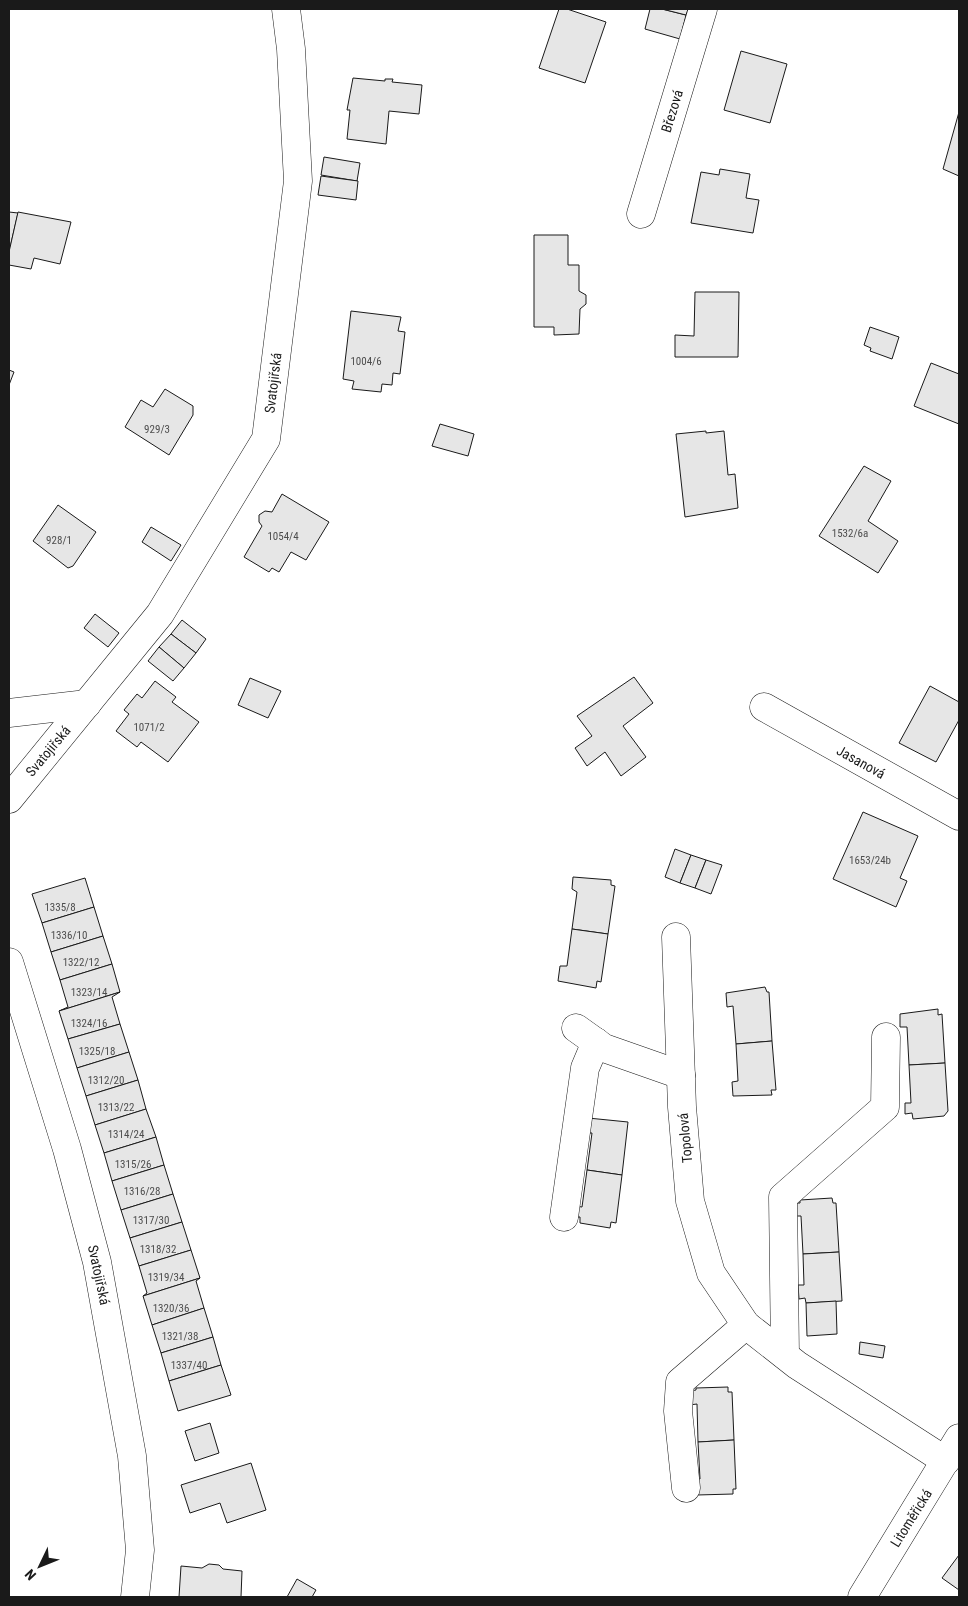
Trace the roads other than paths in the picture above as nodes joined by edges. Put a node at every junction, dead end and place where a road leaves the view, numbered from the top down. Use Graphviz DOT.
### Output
graph roads {
  1 [pos="286,9"];
  2 [pos="702,9"];
  3 [pos="641,214"];
  4 [pos="88,704"];
  5 [pos="764,708"];
  6 [pos="9,713"];
  7 [pos="9,799"];
  8 [pos="959,816"];
  9 [pos="676,937"];
  10 [pos="9,962"];
  11 [pos="886,1037"];
  12 [pos="681,1075"];
  13 [pos="564,1217"];
  14 [pos="746,1325"];
  15 [pos="785,1355"];
  16 [pos="953,1450"];
  17 [pos="686,1488"];
  18 [pos="135,1597"];
  19 [pos="862,1597"];
  1 -- 4 [label="street, Svatojiřská"];
  2 -- 3 [label="street, Březová"];
  4 -- 6 [label="street, Svatojiřská"];
  4 -- 7 [label="street, Svatojiřská"];
  5 -- 8 [label="street, Jasanová"];
  9 -- 12 [label="street, Topolová"];
  10 -- 18 [label="street, Svatojiřská"];
  11 -- 15 [label="street"];
  12 -- 13 [label="street"];
  12 -- 14 [label="street, Topolová"];
  14 -- 15 [label="street, Topolová"];
  14 -- 17 [label="street"];
  15 -- 16 [label="street, Topolová"];
  16 -- 19 [label="street, Litoměřická"];
}
